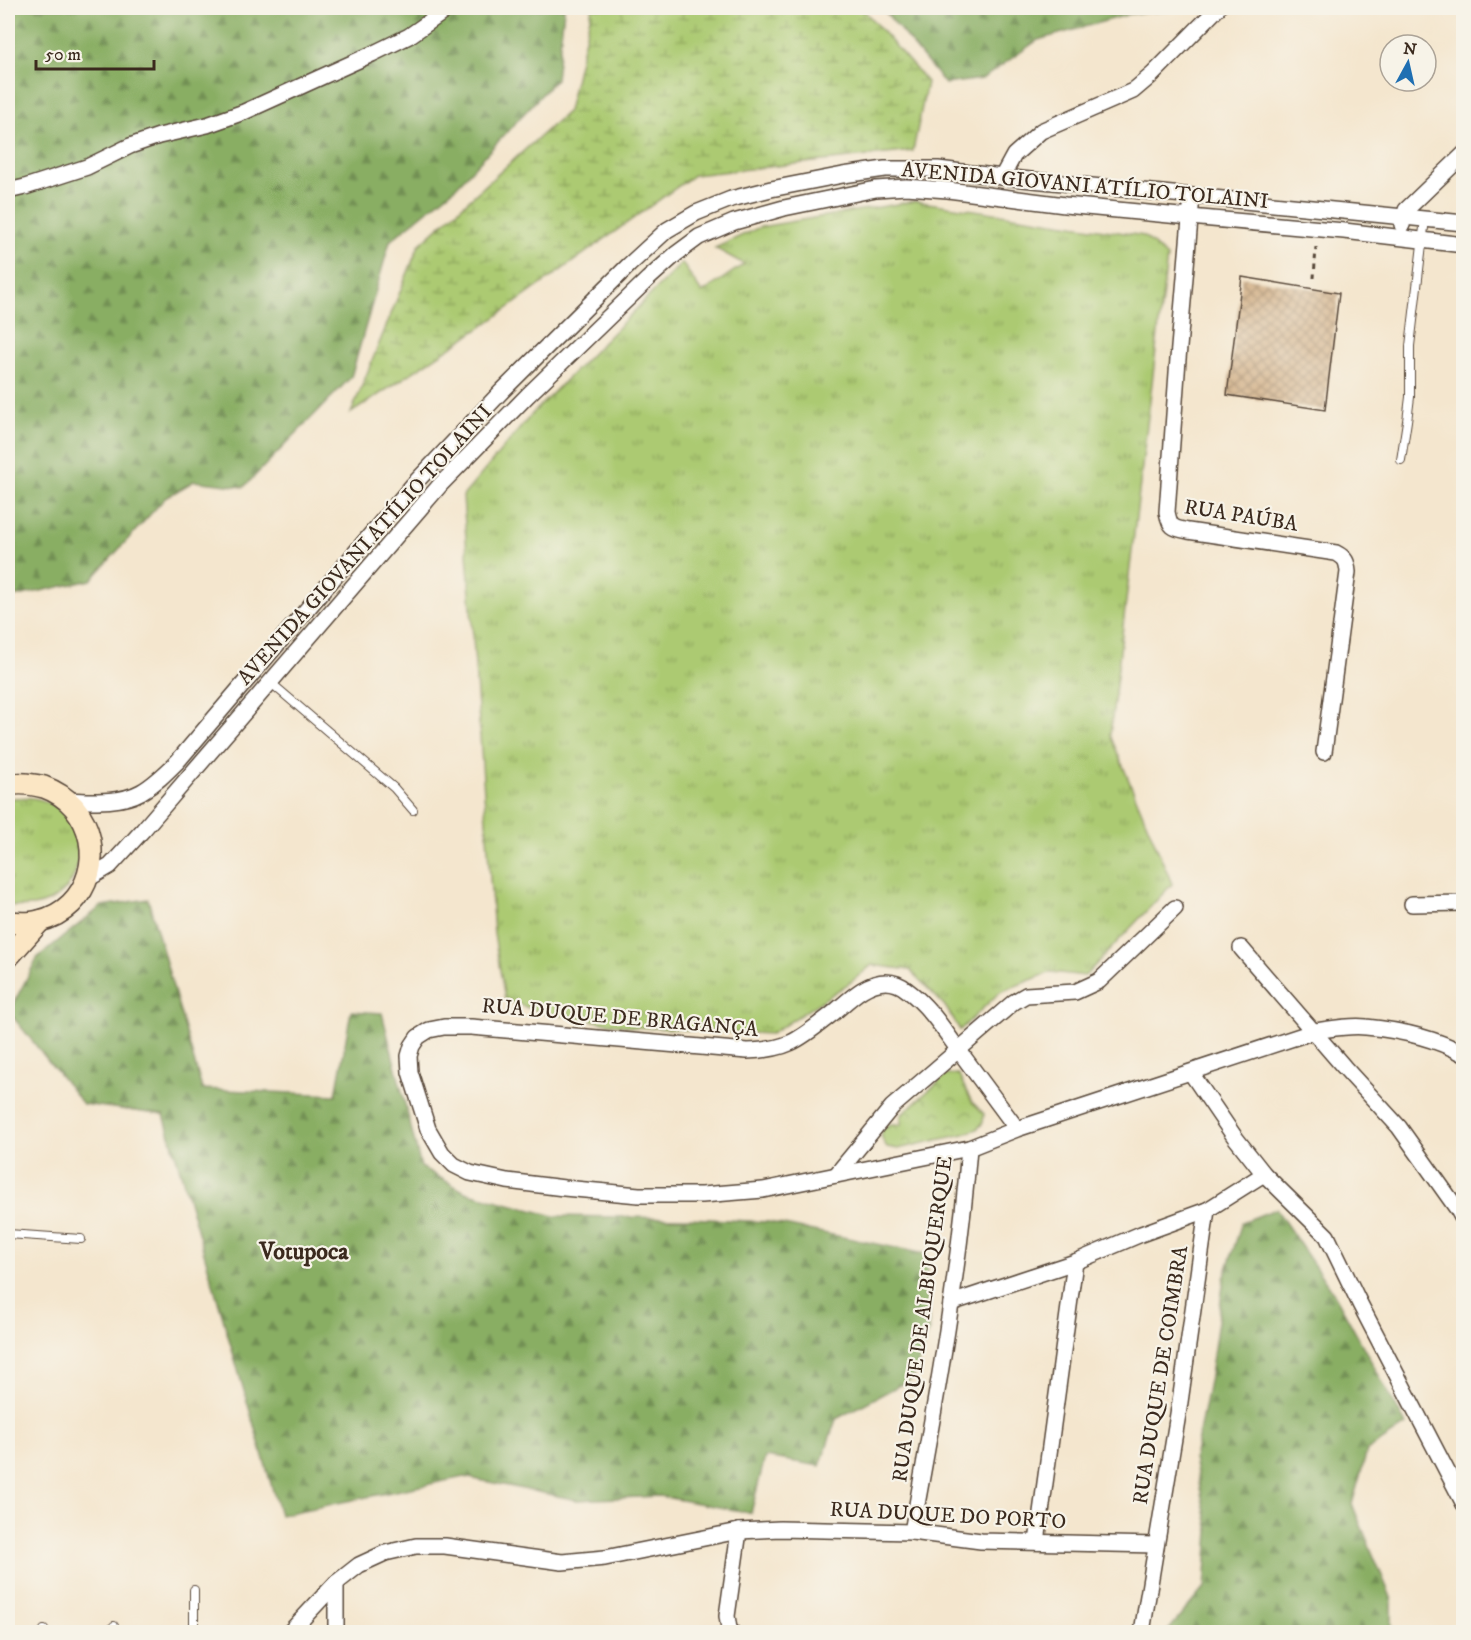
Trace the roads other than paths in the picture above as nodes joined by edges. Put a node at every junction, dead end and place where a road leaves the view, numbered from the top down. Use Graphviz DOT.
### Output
graph roads {
  1 [pos="449,8"];
  2 [pos="1218,8"];
  3 [pos="1464,154"];
  4 [pos="1002,177"];
  5 [pos="8,191"];
  6 [pos="1192,196"];
  7 [pos="1190,217"];
  8 [pos="1403,218"];
  9 [pos="1425,219"];
  10 [pos="1464,222"];
  11 [pos="1401,238"];
  12 [pos="1423,240"];
  13 [pos="1464,245"];
  14 [pos="1401,460"];
  15 [pos="270,682"];
  16 [pos="1324,752"];
  17 [pos="8,785"];
  18 [pos="67,800"];
  19 [pos="413,810"];
  20 [pos="87,880"];
  21 [pos="1464,903"];
  22 [pos="1412,904"];
  23 [pos="1175,908"];
  24 [pos="40,921"];
  25 [pos="8,922"];
  26 [pos="1241,948"];
  27 [pos="8,957"];
  28 [pos="1315,1031"];
  29 [pos="958,1050"];
  30 [pos="1464,1054"];
  31 [pos="1191,1072"];
  32 [pos="1017,1129"];
  33 [pos="969,1148"];
  34 [pos="1264,1174"];
  35 [pos="836,1175"];
  36 [pos="1208,1210"];
  37 [pos="1464,1221"];
  38 [pos="8,1234"];
  39 [pos="81,1239"];
  40 [pos="1075,1262"];
  41 [pos="951,1303"];
  42 [pos="1464,1504"];
  43 [pos="739,1531"];
  44 [pos="912,1532"];
  45 [pos="1037,1542"];
  46 [pos="1156,1545"];
  47 [pos="336,1583"];
  48 [pos="195,1590"];
  49 [pos="194,1632"];
  50 [pos="290,1632"];
  51 [pos="336,1632"];
  52 [pos="732,1632"];
  53 [pos="1142,1632"];
  1 -- 5 [label="street"];
  2 -- 4 [label="street"];
  3 -- 8 [label="street"];
  4 -- 6 [label="street, AVENIDA GIOVANI ATÍLIO TOLAINI"];
  4 -- 18 [label="street, AVENIDA GIOVANI ATÍLIO TOLAINI"];
  6 -- 7 [label="street"];
  6 -- 8 [label="street, AVENIDA GIOVANI ATÍLIO TOLAINI"];
  7 -- 11 [label="street, AVENIDA GIOVANI ATÍLIO TOLAINI"];
  7 -- 15 [label="street, AVENIDA GIOVANI ATÍLIO TOLAINI"];
  7 -- 16 [label="street, RUA PAÚBA"];
  8 -- 9 [label="street, AVENIDA GIOVANI ATÍLIO TOLAINI"];
  8 -- 11 [label="street"];
  9 -- 10 [label="street, AVENIDA GIOVANI ATÍLIO TOLAINI"];
  9 -- 12 [label="lane"];
  11 -- 12 [label="street, AVENIDA GIOVANI ATÍLIO TOLAINI"];
  12 -- 13 [label="street, AVENIDA GIOVANI ATÍLIO TOLAINI"];
  12 -- 14 [label="lane"];
  15 -- 19 [label="lane"];
  15 -- 20 [label="street, AVENIDA GIOVANI ATÍLIO TOLAINI"];
  17 -- 18 [label="street"];
  18 -- 20 [label="street"];
  20 -- 24 [label="street"];
  21 -- 22 [label="street"];
  23 -- 29 [label="street"];
  24 -- 25 [label="street"];
  24 -- 27 [label="street"];
  26 -- 28 [label="street"];
  28 -- 30 [label="street"];
  28 -- 31 [label="street"];
  28 -- 37 [label="street"];
  29 -- 32 [label="street, RUA DUQUE DE BRAGANÇA"];
  29 -- 35 [label="street"];
  29 -- 35 [label="street, RUA DUQUE DE BRAGANÇA"];
  31 -- 32 [label="street"];
  31 -- 34 [label="street"];
  32 -- 33 [label="street"];
  33 -- 35 [label="street"];
  33 -- 41 [label="street, RUA DUQUE DE ALBUQUERQUE"];
  34 -- 36 [label="street"];
  34 -- 42 [label="street"];
  36 -- 40 [label="street"];
  36 -- 46 [label="street, RUA DUQUE DE COIMBRA"];
  38 -- 39 [label="lane"];
  40 -- 41 [label="street"];
  40 -- 45 [label="street"];
  41 -- 44 [label="street, RUA DUQUE DE ALBUQUERQUE"];
  43 -- 44 [label="street, RUA DUQUE DO PORTO"];
  43 -- 47 [label="street, RUA DUQUE DO PORTO"];
  43 -- 52 [label="street"];
  44 -- 45 [label="street, RUA DUQUE DO PORTO"];
  45 -- 46 [label="street, RUA DUQUE DO PORTO"];
  46 -- 53 [label="street, RUA DUQUE DE COIMBRA"];
  47 -- 50 [label="street, RUA DUQUE DO PORTO"];
  47 -- 51 [label="street"];
  48 -- 49 [label="lane"];
}
